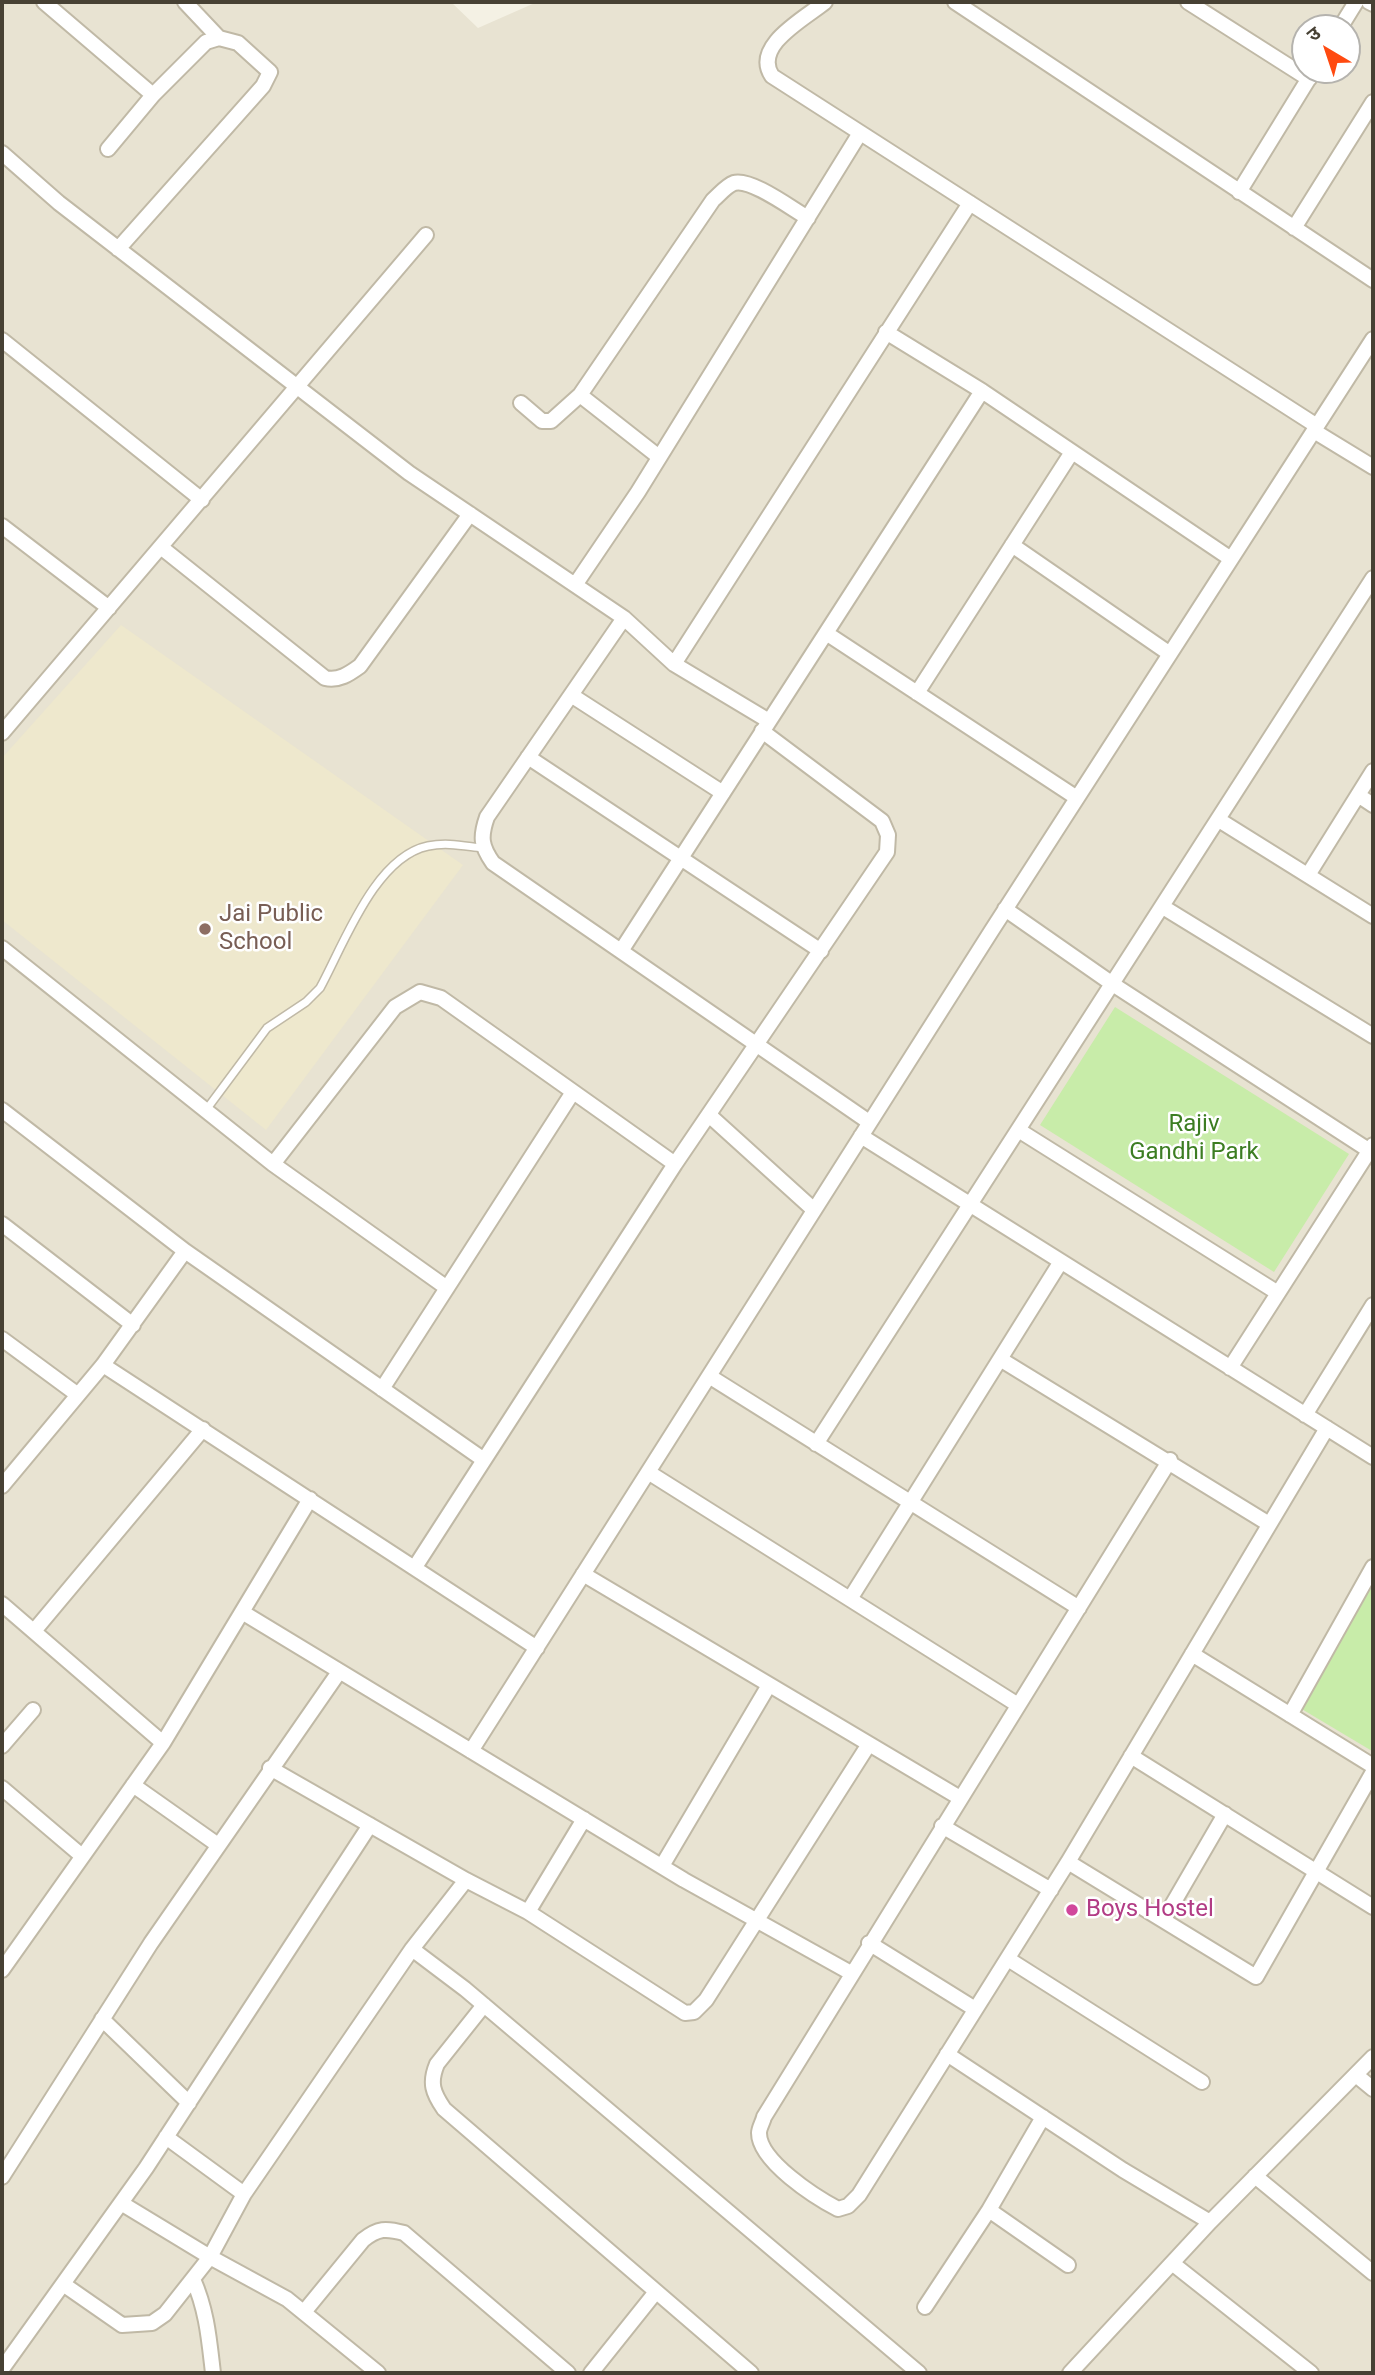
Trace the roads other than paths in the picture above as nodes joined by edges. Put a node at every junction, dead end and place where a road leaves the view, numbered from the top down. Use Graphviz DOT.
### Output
graph roads {
  1 [pos="44,2"];
  2 [pos="185,2"];
  3 [pos="825,2"];
  4 [pos="956,2"];
  5 [pos="1188,2"];
  6 [pos="219,38"];
  7 [pos="1291,63"];
  8 [pos="1306,84"];
  9 [pos="153,95"];
  10 [pos="1373,102"];
  11 [pos="860,133"];
  12 [pos="108,149"];
  13 [pos="2,153"];
  14 [pos="1240,192"];
  15 [pos="970,203"];
  16 [pos="807,218"];
  17 [pos="1294,228"];
  18 [pos="426,235"];
  19 [pos="118,249"];
  20 [pos="1373,280"];
  21 [pos="887,332"];
  22 [pos="2,340"];
  23 [pos="1373,340"];
  24 [pos="296,385"];
  25 [pos="982,391"];
  26 [pos="580,395"];
  27 [pos="522,403"];
  28 [pos="1316,428"];
  29 [pos="1072,452"];
  30 [pos="659,457"];
  31 [pos="1373,467"];
  32 [pos="202,500"];
  33 [pos="470,514"];
  34 [pos="2,526"];
  35 [pos="1012,545"];
  36 [pos="162,548"];
  37 [pos="1231,559"];
  38 [pos="1373,578"];
  39 [pos="575,585"];
  40 [pos="1367,599"];
  41 [pos="109,608"];
  42 [pos="624,618"];
  43 [pos="826,633"];
  44 [pos="1170,654"];
  45 [pos="674,664"];
  46 [pos="917,693"];
  47 [pos="571,695"];
  48 [pos="766,726"];
  49 [pos="2,733"];
  50 [pos="528,757"];
  51 [pos="1373,771"];
  52 [pos="723,793"];
  53 [pos="1358,795"];
  54 [pos="1077,798"];
  55 [pos="1373,804"];
  56 [pos="1219,820"];
  57 [pos="482,848"];
  58 [pos="679,860"];
  59 [pos="1308,875"];
  60 [pos="1163,907"];
  61 [pos="1005,909"];
  62 [pos="1373,916"];
  63 [pos="2,948"];
  64 [pos="621,951"];
  65 [pos="821,951"];
  66 [pos="1114,985"];
  67 [pos="1373,1035"];
  68 [pos="758,1045"];
  69 [pos="573,1092"];
  70 [pos="2,1110"];
  71 [pos="206,1111"];
  72 [pos="709,1115"];
  73 [pos="869,1122"];
  74 [pos="1020,1131"];
  75 [pos="861,1136"];
  76 [pos="1372,1148"];
  77 [pos="273,1164"];
  78 [pos="675,1164"];
  79 [pos="971,1207"];
  80 [pos="814,1210"];
  81 [pos="2,1224"];
  82 [pos="185,1251"];
  83 [pos="1060,1263"];
  84 [pos="447,1287"];
  85 [pos="1278,1293"];
  86 [pos="1373,1305"];
  87 [pos="133,1325"];
  88 [pos="2,1339"];
  89 [pos="1000,1359"];
  90 [pos="103,1365"];
  91 [pos="1230,1368"];
  92 [pos="709,1376"];
  93 [pos="382,1389"];
  94 [pos="78,1395"];
  95 [pos="1305,1415"];
  96 [pos="1327,1428"];
  97 [pos="203,1429"];
  98 [pos="816,1444"];
  99 [pos="1373,1457"];
  100 [pos="484,1460"];
  101 [pos="1170,1460"];
  102 [pos="648,1472"];
  103 [pos="2,1486"];
  104 [pos="310,1499"];
  105 [pos="909,1502"];
  106 [pos="1269,1524"];
  107 [pos="415,1567"];
  108 [pos="1373,1567"];
  109 [pos="583,1574"];
  110 [pos="850,1599"];
  111 [pos="2,1604"];
  112 [pos="1079,1608"];
  113 [pos="242,1612"];
  114 [pos="34,1632"];
  115 [pos="537,1648"];
  116 [pos="1192,1654"];
  117 [pos="339,1672"];
  118 [pos="769,1685"];
  119 [pos="1018,1705"];
  120 [pos="33,1710"];
  121 [pos="1290,1715"];
  122 [pos="163,1743"];
  123 [pos="869,1744"];
  124 [pos="2,1746"];
  125 [pos="471,1751"];
  126 [pos="1131,1756"];
  127 [pos="1373,1766"];
  128 [pos="270,1768"];
  129 [pos="1373,1772"];
  130 [pos="133,1785"];
  131 [pos="2,1788"];
  132 [pos="960,1798"];
  133 [pos="1225,1814"];
  134 [pos="584,1819"];
  135 [pos="370,1825"];
  136 [pos="942,1826"];
  137 [pos="218,1845"];
  138 [pos="82,1856"];
  139 [pos="1068,1862"];
  140 [pos="662,1866"];
  141 [pos="1315,1870"];
  142 [pos="466,1880"];
  143 [pos="1051,1890"];
  144 [pos="1373,1907"];
  145 [pos="528,1912"];
  146 [pos="1164,1919"];
  147 [pos="757,1920"];
  148 [pos="869,1943"];
  149 [pos="412,1949"];
  150 [pos="1007,1959"];
  151 [pos="2,1970"];
  152 [pos="851,1973"];
  153 [pos="484,2005"];
  154 [pos="975,2009"];
  155 [pos="102,2019"];
  156 [pos="947,2054"];
  157 [pos="1373,2057"];
  158 [pos="1356,2075"];
  159 [pos="1202,2082"];
  160 [pos="1373,2089"];
  161 [pos="189,2103"];
  162 [pos="1043,2117"];
  163 [pos="166,2137"];
  164 [pos="1294,2137"];
  165 [pos="1255,2176"];
  166 [pos="2,2177"];
  167 [pos="244,2194"];
  168 [pos="121,2203"];
  169 [pos="989,2210"];
  170 [pos="1210,2222"];
  171 [pos="210,2257"];
  172 [pos="1172,2263"];
  173 [pos="1068,2265"];
  174 [pos="1373,2273"];
  175 [pos="193,2279"];
  176 [pos="63,2284"];
  177 [pos="655,2293"];
  178 [pos="925,2307"];
  179 [pos="304,2312"];
  180 [pos="2,2369"];
  181 [pos="1079,2370"];
  182 [pos="213,2373"];
  183 [pos="378,2373"];
  184 [pos="568,2373"];
  185 [pos="590,2373"];
  186 [pos="751,2373"];
  187 [pos="919,2373"];
  188 [pos="1311,2373"];
  1 -- 9 [label="street"];
  2 -- 6 [label="street"];
  3 -- 11 [label="street"];
  4 -- 14 [label="street"];
  5 -- 7 [label="street"];
  6 -- 9 [label="street"];
  6 -- 19 [label="street"];
  8 -- 14 [label="street"];
  9 -- 12 [label="street"];
  10 -- 17 [label="street"];
  11 -- 15 [label="street"];
  11 -- 16 [label="street"];
  13 -- 19 [label="street"];
  14 -- 17 [label="street"];
  15 -- 21 [label="street"];
  15 -- 28 [label="street"];
  16 -- 26 [label="street"];
  16 -- 30 [label="street"];
  17 -- 20 [label="street"];
  18 -- 24 [label="street"];
  19 -- 24 [label="street"];
  21 -- 25 [label="street"];
  21 -- 45 [label="street"];
  22 -- 32 [label="street"];
  23 -- 28 [label="street"];
  24 -- 32 [label="street"];
  24 -- 33 [label="street"];
  25 -- 29 [label="street"];
  25 -- 43 [label="street"];
  26 -- 27 [label="street"];
  26 -- 30 [label="street"];
  28 -- 31 [label="street"];
  28 -- 37 [label="street"];
  29 -- 35 [label="street"];
  29 -- 37 [label="street"];
  30 -- 39 [label="street"];
  32 -- 36 [label="street"];
  33 -- 36 [label="street"];
  33 -- 39 [label="street"];
  34 -- 41 [label="street"];
  35 -- 44 [label="street"];
  35 -- 46 [label="street"];
  36 -- 41 [label="street"];
  37 -- 44 [label="street"];
  38 -- 40 [label="street"];
  39 -- 42 [label="street"];
  40 -- 56 [label="street"];
  41 -- 49 [label="street"];
  42 -- 45 [label="street"];
  42 -- 47 [label="street"];
  43 -- 46 [label="street"];
  43 -- 48 [label="street"];
  44 -- 54 [label="street"];
  45 -- 48 [label="street"];
  46 -- 54 [label="street"];
  47 -- 50 [label="street"];
  47 -- 52 [label="street"];
  48 -- 52 [label="street"];
  48 -- 65 [label="street"];
  50 -- 57 [label="street"];
  50 -- 58 [label="street"];
  51 -- 53 [label="street"];
  52 -- 58 [label="street"];
  53 -- 55 [label="street"];
  53 -- 59 [label="street"];
  54 -- 61 [label="street"];
  56 -- 59 [label="street"];
  56 -- 60 [label="street"];
  57 -- 64 [label="street"];
  57 -- 71 [label="lane"];
  58 -- 64 [label="street"];
  58 -- 65 [label="street"];
  59 -- 62 [label="street"];
  60 -- 66 [label="street"];
  60 -- 67 [label="street"];
  61 -- 66 [label="street"];
  61 -- 73 [label="street"];
  63 -- 71 [label="street"];
  64 -- 68 [label="street"];
  65 -- 68 [label="street"];
  66 -- 74 [label="street"];
  66 -- 76 [label="street"];
  68 -- 72 [label="street"];
  68 -- 73 [label="street"];
  69 -- 77 [label="street"];
  69 -- 78 [label="street"];
  69 -- 84 [label="street"];
  70 -- 82 [label="street"];
  71 -- 77 [label="street"];
  72 -- 78 [label="street"];
  72 -- 80 [label="street"];
  73 -- 75 [label="street"];
  74 -- 79 [label="street"];
  74 -- 85 [label="street"];
  75 -- 79 [label="street"];
  75 -- 80 [label="street"];
  76 -- 85 [label="street"];
  77 -- 84 [label="street"];
  78 -- 100 [label="street"];
  79 -- 83 [label="street"];
  79 -- 98 [label="street"];
  80 -- 92 [label="street"];
  81 -- 87 [label="street"];
  82 -- 87 [label="street"];
  82 -- 93 [label="street"];
  83 -- 89 [label="street"];
  83 -- 91 [label="street"];
  84 -- 93 [label="street"];
  85 -- 91 [label="street"];
  86 -- 95 [label="street"];
  87 -- 90 [label="street"];
  88 -- 94 [label="street"];
  89 -- 101 [label="street"];
  89 -- 105 [label="street"];
  90 -- 94 [label="street"];
  90 -- 97 [label="street"];
  91 -- 95 [label="street"];
  92 -- 98 [label="street"];
  92 -- 102 [label="street"];
  93 -- 100 [label="street"];
  94 -- 103 [label="street"];
  95 -- 96 [label="street"];
  96 -- 99 [label="street"];
  96 -- 106 [label="street"];
  97 -- 104 [label="street"];
  97 -- 114 [label="street"];
  98 -- 105 [label="street"];
  100 -- 107 [label="street"];
  101 -- 106 [label="street"];
  101 -- 112 [label="street"];
  102 -- 109 [label="street"];
  102 -- 110 [label="street"];
  104 -- 107 [label="street"];
  104 -- 113 [label="street"];
  105 -- 110 [label="street"];
  105 -- 112 [label="street"];
  106 -- 116 [label="street"];
  107 -- 115 [label="street"];
  108 -- 121 [label="street"];
  109 -- 115 [label="street"];
  109 -- 118 [label="street"];
  110 -- 119 [label="street"];
  111 -- 114 [label="street"];
  112 -- 119 [label="street"];
  113 -- 117 [label="street"];
  113 -- 122 [label="street"];
  114 -- 122 [label="street"];
  115 -- 125 [label="street"];
  116 -- 121 [label="street"];
  116 -- 126 [label="street"];
  117 -- 125 [label="street"];
  117 -- 128 [label="street"];
  118 -- 123 [label="street"];
  118 -- 140 [label="street"];
  119 -- 132 [label="street"];
  120 -- 124 [label="street"];
  121 -- 127 [label="street"];
  122 -- 130 [label="street"];
  123 -- 132 [label="street"];
  123 -- 147 [label="street"];
  125 -- 134 [label="street"];
  126 -- 133 [label="street"];
  126 -- 139 [label="street"];
  128 -- 135 [label="street"];
  128 -- 137 [label="street"];
  129 -- 141 [label="street"];
  130 -- 137 [label="street"];
  130 -- 138 [label="street"];
  131 -- 138 [label="street"];
  132 -- 136 [label="street"];
  133 -- 141 [label="street"];
  133 -- 146 [label="street"];
  134 -- 140 [label="street"];
  134 -- 145 [label="street"];
  135 -- 142 [label="street"];
  135 -- 161 [label="street"];
  136 -- 143 [label="street"];
  136 -- 148 [label="street"];
  137 -- 155 [label="street"];
  138 -- 151 [label="street"];
  139 -- 143 [label="street"];
  139 -- 146 [label="street"];
  140 -- 147 [label="street"];
  141 -- 144 [label="street"];
  141 -- 146 [label="street"];
  142 -- 145 [label="street"];
  142 -- 149 [label="street"];
  143 -- 150 [label="street"];
  145 -- 147 [label="street"];
  147 -- 152 [label="street"];
  148 -- 152 [label="street"];
  148 -- 154 [label="street"];
  149 -- 153 [label="street"];
  149 -- 167 [label="street"];
  150 -- 154 [label="street"];
  150 -- 159 [label="street"];
  152 -- 156 [label="street"];
  153 -- 177 [label="street"];
  153 -- 187 [label="street"];
  154 -- 156 [label="street"];
  155 -- 161 [label="street"];
  155 -- 166 [label="street"];
  156 -- 162 [label="street"];
  157 -- 158 [label="street"];
  157 -- 164 [label="street"];
  158 -- 160 [label="street"];
  158 -- 164 [label="street"];
  161 -- 163 [label="street"];
  162 -- 169 [label="street"];
  162 -- 170 [label="street"];
  163 -- 167 [label="street"];
  163 -- 168 [label="street"];
  164 -- 165 [label="street"];
  165 -- 170 [label="street"];
  165 -- 174 [label="street"];
  167 -- 171 [label="street"];
  168 -- 171 [label="street"];
  168 -- 176 [label="street"];
  169 -- 173 [label="street"];
  169 -- 178 [label="street"];
  170 -- 172 [label="street"];
  171 -- 175 [label="street"];
  171 -- 179 [label="street"];
  172 -- 181 [label="street"];
  172 -- 188 [label="street"];
  175 -- 176 [label="street"];
  175 -- 182 [label="street"];
  176 -- 180 [label="street"];
  177 -- 185 [label="street"];
  177 -- 186 [label="street"];
  179 -- 183 [label="street"];
  179 -- 184 [label="street"];
}
